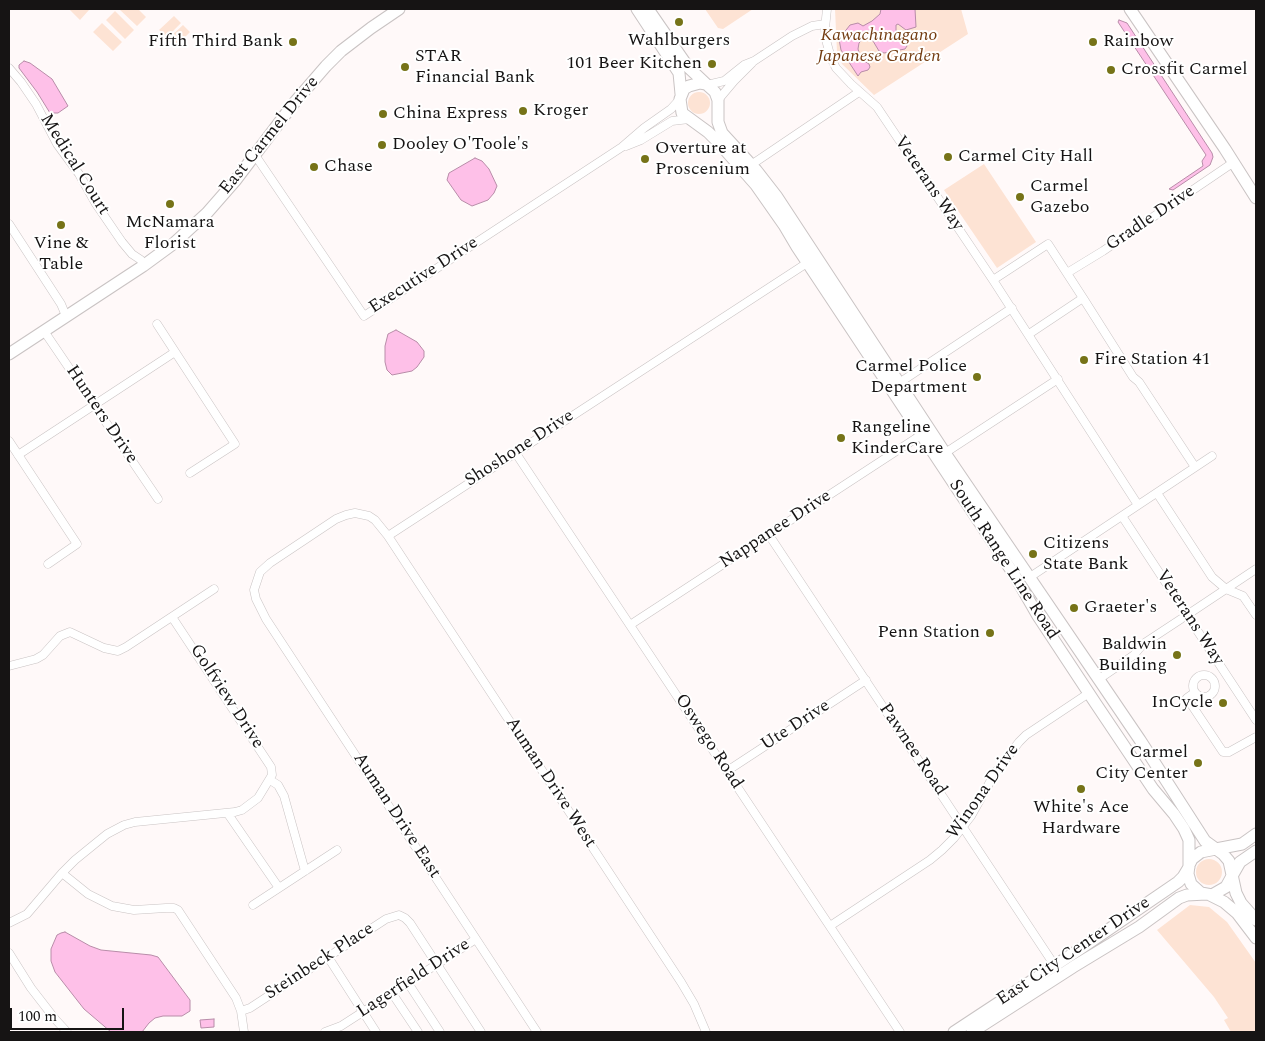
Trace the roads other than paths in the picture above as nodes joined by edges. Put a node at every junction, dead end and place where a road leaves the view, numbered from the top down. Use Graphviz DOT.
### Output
graph roads {
  1 [pos="399,9"];
  2 [pos="637,9"];
  3 [pos="648,9"];
  4 [pos="827,9"];
  5 [pos="1130,9"];
  6 [pos="825,24"];
  7 [pos="754,61"];
  8 [pos="9,68"];
  9 [pos="706,84"];
  10 [pos="859,92"];
  11 [pos="680,97"];
  12 [pos="718,103"];
  13 [pos="690,120"];
  14 [pos="622,147"];
  15 [pos="255,155"];
  16 [pos="1234,162"];
  17 [pos="751,165"];
  18 [pos="1256,198"];
  19 [pos="9,224"];
  20 [pos="807,262"];
  21 [pos="142,263"];
  22 [pos="1067,273"];
  23 [pos="993,280"];
  24 [pos="1083,298"];
  25 [pos="1012,308"];
  26 [pos="66,316"];
  27 [pos="157,324"];
  28 [pos="44,330"];
  29 [pos="1029,334"];
  30 [pos="175,352"];
  31 [pos="9,354"];
  32 [pos="1058,379"];
  33 [pos="900,383"];
  34 [pos="95,404"];
  35 [pos="921,435"];
  36 [pos="9,441"];
  37 [pos="515,452"];
  38 [pos="945,453"];
  39 [pos="18,455"];
  40 [pos="1212,456"];
  41 [pos="1195,467"];
  42 [pos="190,473"];
  43 [pos="1156,493"];
  44 [pos="158,499"];
  45 [pos="1138,505"];
  46 [pos="1122,516"];
  47 [pos="769,535"];
  48 [pos="388,536"];
  49 [pos="48,564"];
  50 [pos="1256,570"];
  51 [pos="1030,577"];
  52 [pos="214,589"];
  53 [pos="1226,589"];
  54 [pos="1193,611"];
  55 [pos="1256,615"];
  56 [pos="172,616"];
  57 [pos="1181,619"];
  58 [pos="630,625"];
  59 [pos="9,666"];
  60 [pos="1224,672"];
  61 [pos="1099,679"];
  62 [pos="866,680"];
  63 [pos="1213,680"];
  64 [pos="1090,693"];
  65 [pos="1194,693"];
  66 [pos="1256,720"];
  67 [pos="1256,737"];
  68 [pos="727,771"];
  69 [pos="270,780"];
  70 [pos="228,814"];
  71 [pos="963,827"];
  72 [pos="1256,834"];
  73 [pos="1216,849"];
  74 [pos="336,850"];
  75 [pos="1256,850"];
  76 [pos="1189,866"];
  77 [pos="305,871"];
  78 [pos="62,873"];
  79 [pos="1232,876"];
  80 [pos="279,888"];
  81 [pos="1208,895"];
  82 [pos="253,905"];
  83 [pos="1256,920"];
  84 [pos="9,923"];
  85 [pos="830,926"];
  86 [pos="1256,938"];
  87 [pos="476,939"];
  88 [pos="9,953"];
  89 [pos="328,957"];
  90 [pos="437,964"];
  91 [pos="1058,970"];
  92 [pos="408,983"];
  93 [pos="392,993"];
  94 [pos="241,1011"];
  95 [pos="363,1012"];
  96 [pos="67,1032"];
  97 [pos="244,1032"];
  98 [pos="325,1032"];
  99 [pos="376,1032"];
  100 [pos="418,1032"];
  101 [pos="440,1032"];
  102 [pos="480,1032"];
  103 [pos="538,1032"];
  104 [pos="706,1032"];
  105 [pos="900,1032"];
  106 [pos="954,1032"];
  107 [pos="972,1032"];
  1 -- 15 [label="main road, East Carmel Drive"];
  2 -- 11 [label="main road"];
  3 -- 9 [label="main road"];
  4 -- 6 [label="street, Veterans Way"];
  5 -- 16 [label="main road"];
  6 -- 7 [label="street"];
  6 -- 10 [label="street, Veterans Way"];
  7 -- 9 [label="street"];
  7 -- 12 [label="street"];
  8 -- 21 [label="street, Medical Court"];
  9 -- 11 [label="main road"];
  9 -- 12 [label="main road"];
  10 -- 17 [label="street"];
  10 -- 23 [label="street, Veterans Way"];
  11 -- 13 [label="main road"];
  11 -- 14 [label="street, Executive Drive"];
  12 -- 13 [label="main road"];
  12 -- 17 [label="main road, South Range Line Road"];
  13 -- 14 [label="street, Executive Drive"];
  13 -- 20 [label="main road, South Range Line Road"];
  14 -- 15 [label="street, Executive Drive"];
  15 -- 21 [label="main road, East Carmel Drive"];
  16 -- 18 [label="main road"];
  16 -- 22 [label="street, Gradle Drive"];
  17 -- 33 [label="main road, South Range Line Road"];
  19 -- 26 [label="street"];
  20 -- 35 [label="main road, South Range Line Road"];
  20 -- 37 [label="street, Shoshone Drive"];
  21 -- 26 [label="main road, East Carmel Drive"];
  22 -- 23 [label="street"];
  22 -- 24 [label="street"];
  23 -- 25 [label="street, Veterans Way"];
  24 -- 29 [label="street"];
  24 -- 41 [label="street"];
  25 -- 29 [label="street, Veterans Way"];
  25 -- 33 [label="street"];
  26 -- 28 [label="main road, East Carmel Drive"];
  27 -- 30 [label="street"];
  28 -- 31 [label="main road, East Carmel Drive"];
  28 -- 34 [label="street, Hunters Drive"];
  29 -- 32 [label="street"];
  30 -- 34 [label="street"];
  30 -- 42 [label="street"];
  32 -- 38 [label="street"];
  32 -- 45 [label="street"];
  33 -- 38 [label="main road, South Range Line Road"];
  34 -- 39 [label="street"];
  34 -- 44 [label="street, Hunters Drive"];
  35 -- 47 [label="street, Nappanee Drive"];
  35 -- 64 [label="main road, South Range Line Road"];
  36 -- 39 [label="street"];
  37 -- 48 [label="street, Shoshone Drive"];
  37 -- 58 [label="street, Oswego Road"];
  38 -- 51 [label="main road, South Range Line Road"];
  39 -- 49 [label="street"];
  40 -- 41 [label="street"];
  41 -- 43 [label="street"];
  43 -- 45 [label="street"];
  43 -- 53 [label="street"];
  45 -- 46 [label="street"];
  46 -- 51 [label="street"];
  46 -- 60 [label="street, Veterans Way"];
  47 -- 58 [label="street, Nappanee Drive"];
  47 -- 62 [label="street, Pawnee Road"];
  48 -- 87 [label="street, Auman Drive East"];
  48 -- 104 [label="street, Auman Drive West"];
  50 -- 53 [label="street"];
  51 -- 61 [label="main road, South Range Line Road"];
  52 -- 56 [label="street"];
  53 -- 54 [label="street"];
  53 -- 55 [label="street"];
  56 -- 59 [label="street"];
  56 -- 69 [label="street, Golfview Drive"];
  57 -- 61 [label="street"];
  58 -- 68 [label="street, Oswego Road"];
  60 -- 63 [label="street"];
  60 -- 66 [label="street, Veterans Way"];
  61 -- 73 [label="main road, South Range Line Road"];
  62 -- 68 [label="street, Ute Drive"];
  62 -- 71 [label="street, Pawnee Road"];
  63 -- 65 [label="street"];
  63 -- 65 [label="street"];
  64 -- 71 [label="street, Winona Drive"];
  64 -- 76 [label="main road, South Range Line Road"];
  65 -- 67 [label="street"];
  68 -- 85 [label="street, Oswego Road"];
  69 -- 70 [label="street"];
  69 -- 77 [label="street, Golfview Drive"];
  70 -- 78 [label="street"];
  70 -- 80 [label="street"];
  71 -- 85 [label="street, Winona Drive"];
  71 -- 91 [label="street, Pawnee Road"];
  72 -- 73 [label="main road"];
  73 -- 76 [label="main road"];
  73 -- 79 [label="main road"];
  74 -- 77 [label="street"];
  75 -- 79 [label="main road"];
  76 -- 81 [label="main road"];
  76 -- 91 [label="main road, East City Center Drive"];
  77 -- 80 [label="street"];
  78 -- 84 [label="street"];
  78 -- 94 [label="street"];
  79 -- 81 [label="main road"];
  79 -- 83 [label="main road"];
  80 -- 82 [label="street"];
  81 -- 86 [label="main road"];
  81 -- 91 [label="main road, East City Center Drive"];
  85 -- 105 [label="street, Oswego Road"];
  87 -- 90 [label="street, Lagerfield Drive"];
  87 -- 103 [label="street, Auman Drive East"];
  88 -- 96 [label="street"];
  89 -- 90 [label="street, Steinbeck Place"];
  89 -- 94 [label="street, Steinbeck Place"];
  89 -- 95 [label="street"];
  90 -- 92 [label="street, Lagerfield Drive"];
  90 -- 102 [label="street"];
  91 -- 106 [label="main road, East City Center Drive"];
  91 -- 107 [label="main road, East City Center Drive"];
  92 -- 93 [label="street, Lagerfield Drive"];
  92 -- 101 [label="street"];
  93 -- 95 [label="street, Lagerfield Drive"];
  93 -- 100 [label="street"];
  94 -- 97 [label="street"];
  95 -- 98 [label="street, Lagerfield Drive"];
  95 -- 99 [label="street"];
}
